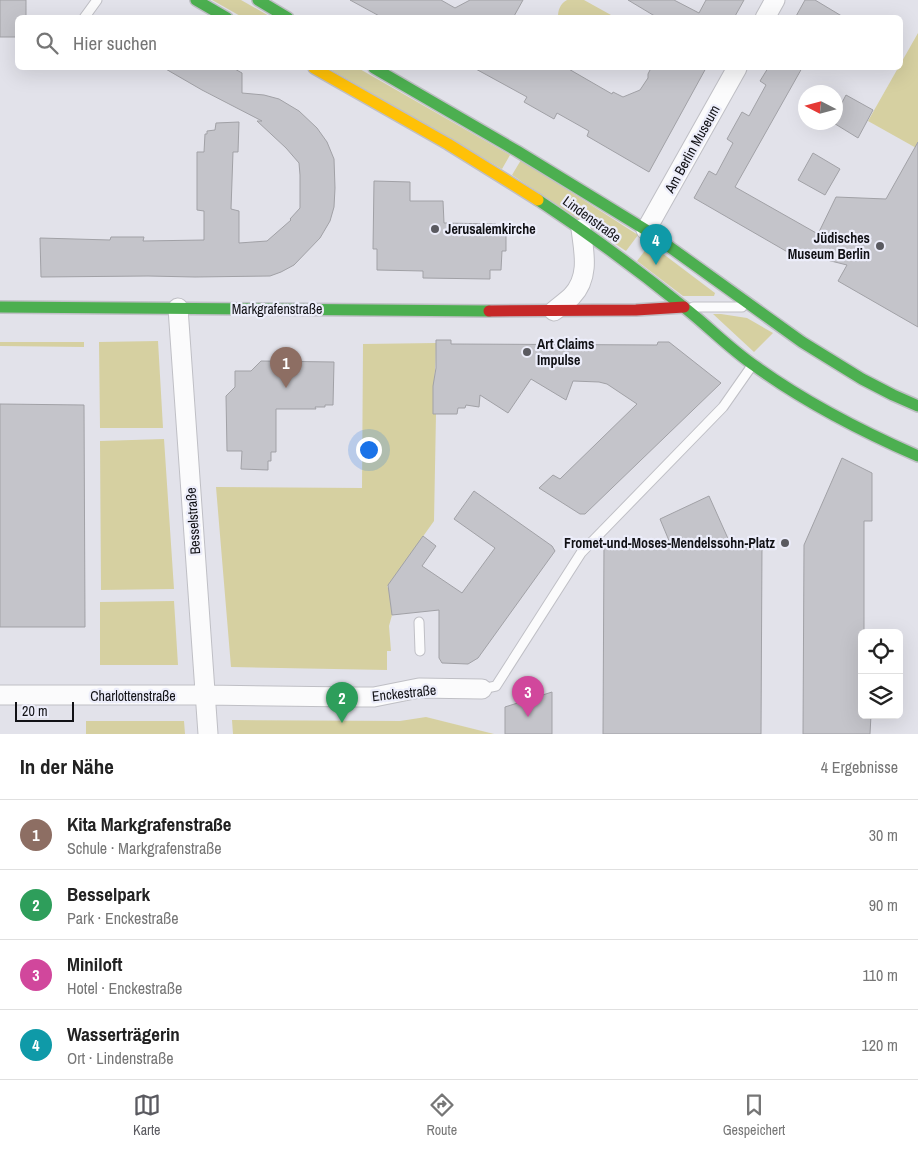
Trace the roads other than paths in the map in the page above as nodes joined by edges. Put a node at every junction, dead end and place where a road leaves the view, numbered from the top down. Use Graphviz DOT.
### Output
graph roads {
  1 [pos="97,0"];
  2 [pos="258,0"];
  3 [pos="775,0"];
  4 [pos="202,6"];
  5 [pos="86,15"];
  6 [pos="221,15"];
  7 [pos="283,15"];
  8 [pos="767,15"];
  9 [pos="317,70"];
  10 [pos="377,70"];
  11 [pos="736,70"];
  12 [pos="581,229"];
  13 [pos="646,230"];
  14 [pos="0,307"];
  15 [pos="684,307"];
  16 [pos="753,307"];
  17 [pos="178,308"];
  18 [pos="554,311"];
  19 [pos="753,365"];
  20 [pos="918,406"];
  21 [pos="918,456"];
  22 [pos="418,622"];
  23 [pos="420,651"];
  24 [pos="482,689"];
  25 [pos="206,695"];
  26 [pos="0,696"];
  27 [pos="208,734"];
  1 -- 5 [label="lane"];
  2 -- 7 [label="main road"];
  3 -- 8 [label="street"];
  4 -- 6 [label="main road"];
  9 -- 12 [label="main road, Lindenstraße"];
  10 -- 13 [label="main road, Lindenstraße"];
  11 -- 13 [label="street, Am Berlin Museum"];
  12 -- 15 [label="main road, Lindenstraße"];
  12 -- 18 [label="street"];
  13 -- 16 [label="main road, Lindenstraße"];
  14 -- 17 [label="main road, Markgrafenstraße"];
  15 -- 16 [label="lane"];
  15 -- 18 [label="main road, Markgrafenstraße"];
  15 -- 19 [label="main road, Lindenstraße"];
  16 -- 20 [label="main road, Lindenstraße"];
  17 -- 18 [label="main road, Markgrafenstraße"];
  17 -- 25 [label="street, Besselstraße"];
  19 -- 21 [label="main road, Lindenstraße"];
  19 -- 24 [label="lane"];
  22 -- 23 [label="lane"];
  24 -- 25 [label="street, Enckestraße"];
  25 -- 26 [label="street, Charlottenstraße"];
  25 -- 27 [label="street, Besselstraße"];
}
